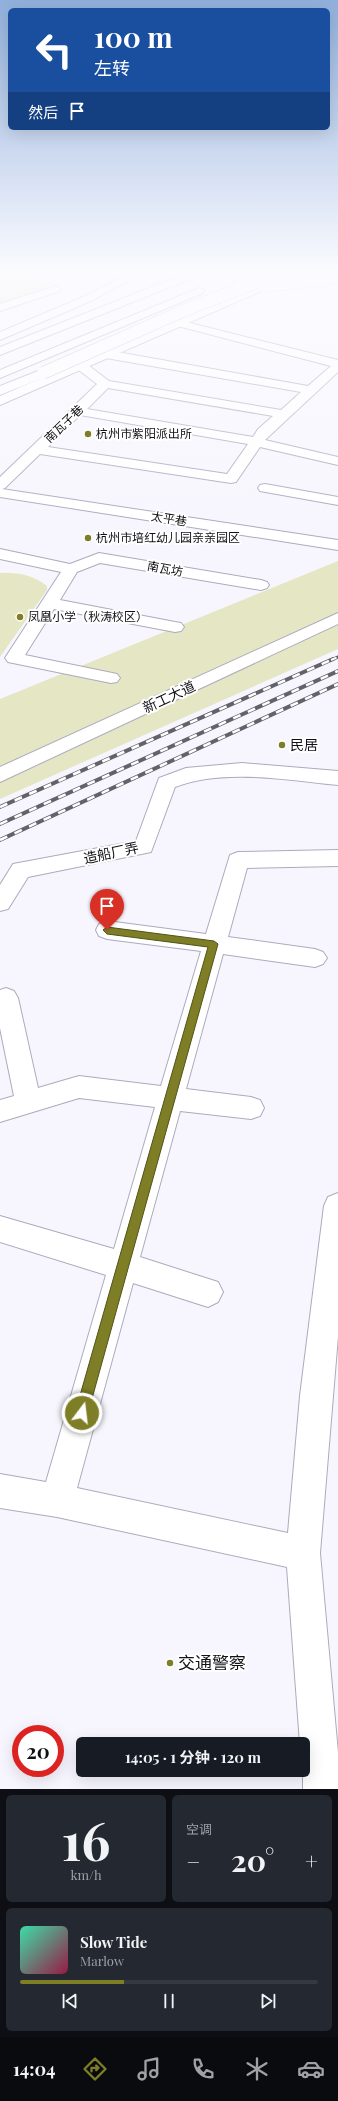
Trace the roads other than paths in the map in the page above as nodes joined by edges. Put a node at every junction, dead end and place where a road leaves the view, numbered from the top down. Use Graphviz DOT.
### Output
graph roads {
  1 [pos="43,355"];
  2 [pos="81,355"];
  3 [pos="102,355"];
  4 [pos="114,355"];
  5 [pos="302,355"];
  6 [pos="80,365"];
  7 [pos="338,365"];
  8 [pos="0,373"];
  9 [pos="105,384"];
  10 [pos="310,390"];
  11 [pos="0,391"];
  12 [pos="0,400"];
  13 [pos="77,411"];
  14 [pos="284,414"];
  15 [pos="257,442"];
  16 [pos="37,449"];
  17 [pos="338,461"];
  18 [pos="0,485"];
  19 [pos="266,488"];
  20 [pos="0,493"];
  21 [pos="338,501"];
  22 [pos="338,545"];
  23 [pos="0,554"];
  24 [pos="72,570"];
  25 [pos="261,586"];
  26 [pos="50,603"];
  27 [pos="338,618"];
  28 [pos="175,627"];
  29 [pos="111,678"];
  30 [pos="0,776"];
  31 [pos="338,778"];
  32 [pos="338,858"];
  33 [pos="0,903"];
  34 [pos="107,930"];
  35 [pos="214,944"];
  36 [pos="315,958"];
  37 [pos="6,998"];
  38 [pos="170,1098"];
  39 [pos="28,1103"];
  40 [pos="251,1108"];
  41 [pos="0,1112"];
  42 [pos="338,1206"];
  43 [pos="0,1229"];
  44 [pos="123,1268"];
  45 [pos="208,1292"];
  46 [pos="0,1491"];
  47 [pos="57,1500"];
  48 [pos="303,1553"];
  49 [pos="322,1789"];
  1 -- 8 [label="main road"];
  2 -- 11 [label="main road, bridge"];
  3 -- 6 [label="main road"];
  4 -- 10 [label="main road"];
  5 -- 7 [label="main road"];
  6 -- 9 [label="main road"];
  6 -- 12 [label="main road"];
  7 -- 10 [label="main road"];
  9 -- 13 [label="main road, 南瓦子巷"];
  9 -- 14 [label="main road"];
  10 -- 14 [label="main road"];
  13 -- 15 [label="main road"];
  13 -- 16 [label="main road, 南瓦子巷"];
  14 -- 15 [label="main road"];
  15 -- 16 [label="main road"];
  15 -- 17 [label="main road"];
  16 -- 18 [label="main road, 南瓦子巷"];
  19 -- 21 [label="main road"];
  20 -- 22 [label="main road, 太平巷"];
  23 -- 24 [label="main road"];
  24 -- 25 [label="main road, 南瓦坊"];
  24 -- 26 [label="main road"];
  26 -- 28 [label="main road"];
  26 -- 29 [label="main road"];
  27 -- 30 [label="main road, 新工大道"];
  31 -- 33 [label="main road, 造船厂弄"];
  32 -- 35 [label="main road"];
  34 -- 35 [label="main road"];
  35 -- 36 [label="main road"];
  35 -- 38 [label="main road"];
  37 -- 39 [label="main road"];
  38 -- 39 [label="main road"];
  38 -- 40 [label="main road"];
  38 -- 44 [label="main road"];
  39 -- 41 [label="main road"];
  42 -- 48 [label="main road"];
  43 -- 44 [label="main road"];
  44 -- 45 [label="main road"];
  44 -- 47 [label="main road"];
  46 -- 47 [label="main road"];
  47 -- 48 [label="main road"];
  48 -- 49 [label="main road"];
}
